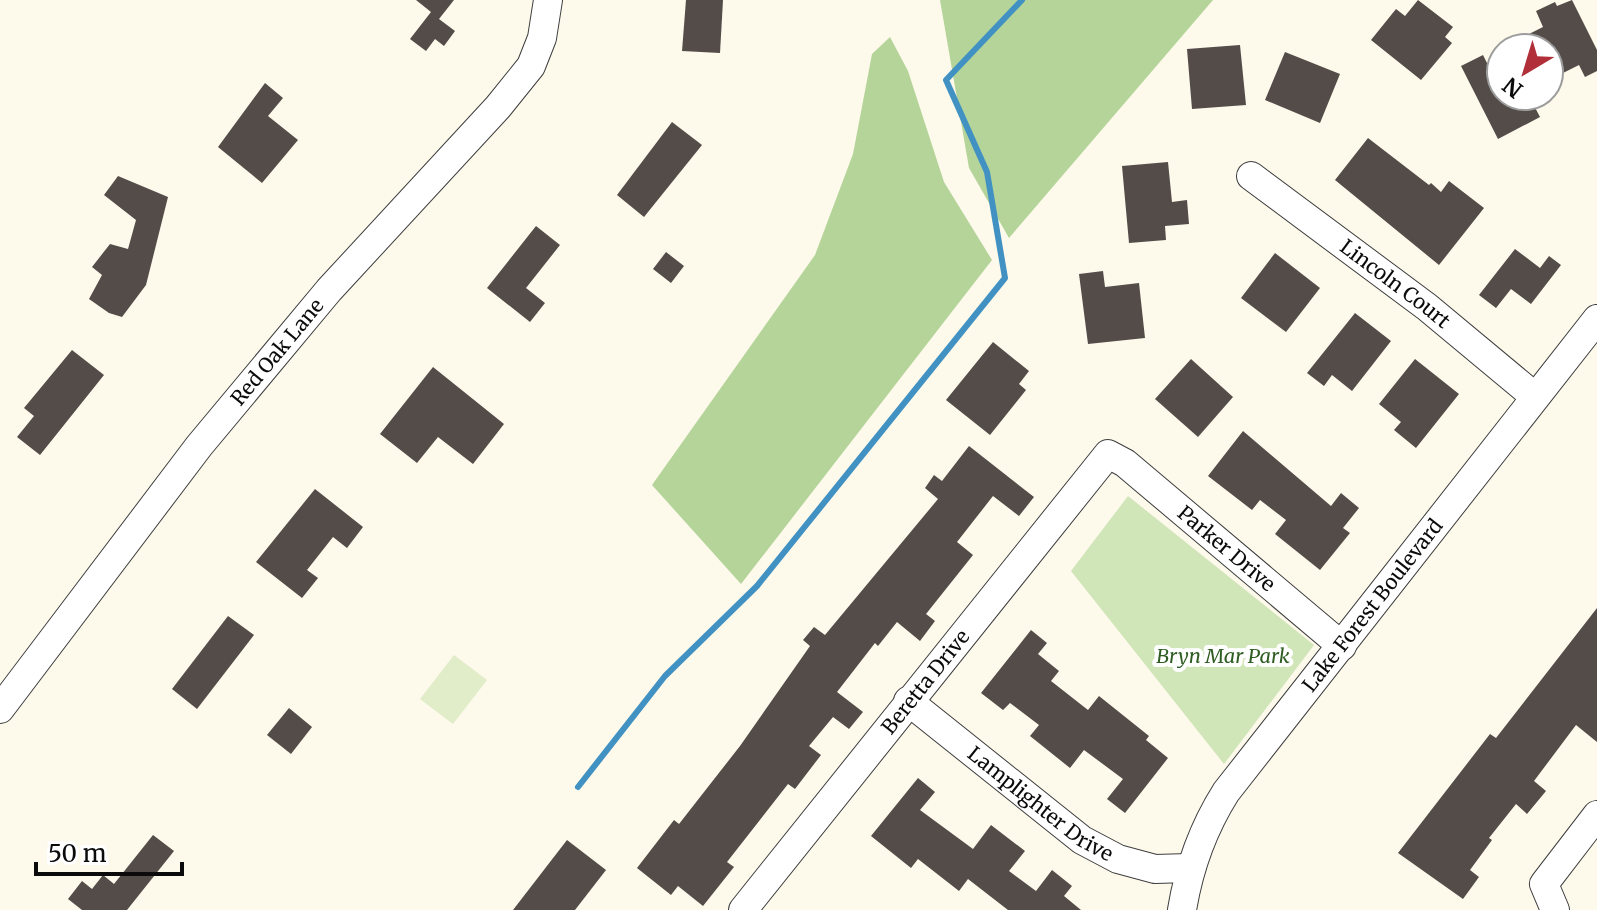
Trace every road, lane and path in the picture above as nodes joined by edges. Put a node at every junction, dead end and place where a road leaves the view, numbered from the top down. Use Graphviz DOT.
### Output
graph roads {
  1 [pos="548,0"];
  2 [pos="1251,176"];
  3 [pos="1597,319"];
  4 [pos="1534,396"];
  5 [pos="1108,454"];
  6 [pos="1342,646"];
  7 [pos="908,701"];
  8 [pos="0,709"];
  9 [pos="1597,815"];
  10 [pos="1189,868"];
  11 [pos="743,910"];
  12 [pos="1182,910"];
  13 [pos="1555,910"];
  1 -- 8 [label="street, Red Oak Lane"];
  2 -- 4 [label="street, Lincoln Court"];
  3 -- 4 [label="street, Lake Forest Boulevard"];
  4 -- 6 [label="street, Lake Forest Boulevard"];
  5 -- 6 [label="street, Parker Drive"];
  5 -- 7 [label="street, Beretta Drive"];
  6 -- 10 [label="street, Lake Forest Boulevard"];
  7 -- 10 [label="street, Lamplighter Drive"];
  7 -- 11 [label="street, Beretta Drive"];
  9 -- 13 [label="street"];
  10 -- 12 [label="street, Lake Forest Boulevard"];
}
